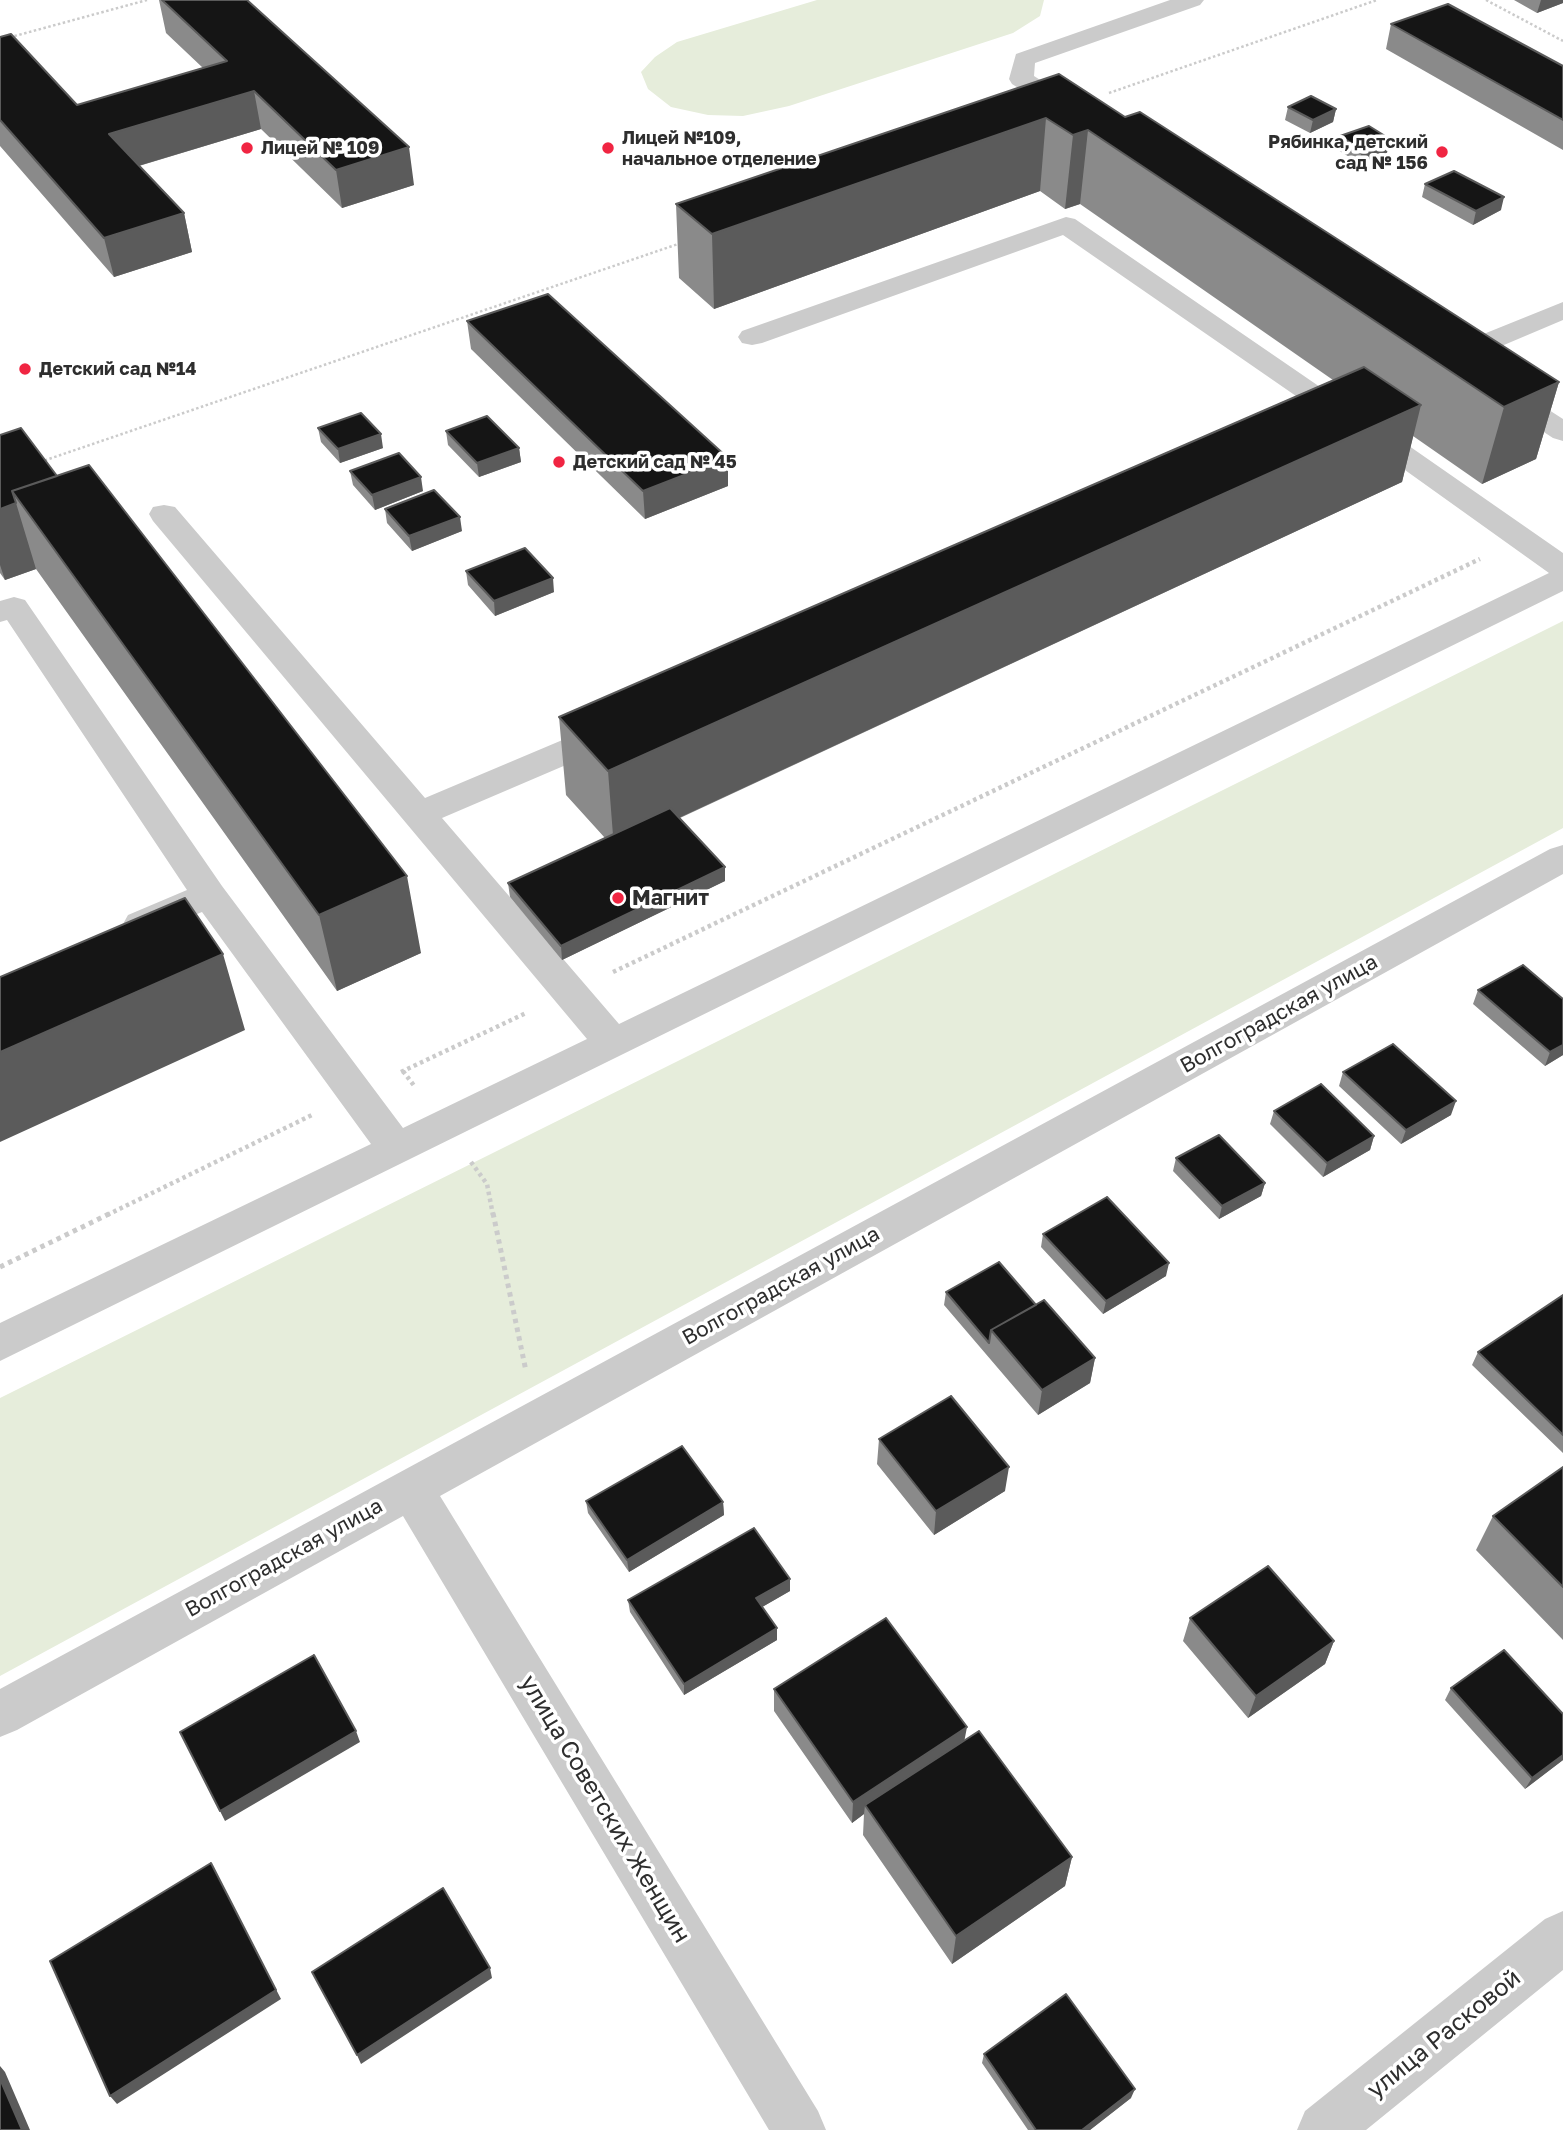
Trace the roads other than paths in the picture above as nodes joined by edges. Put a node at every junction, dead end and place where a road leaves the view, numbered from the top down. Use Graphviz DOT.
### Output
graph roads {
  1 [pos="1192,0"];
  2 [pos="1090,123"];
  3 [pos="1563,310"];
  4 [pos="751,337"];
  5 [pos="1350,418"];
  6 [pos="1563,432"];
  7 [pos="1311,434"];
  8 [pos="164,514"];
  9 [pos="1563,568"];
  10 [pos="1563,579"];
  11 [pos="0,612"];
  12 [pos="635,722"];
  13 [pos="419,814"];
  14 [pos="1563,858"];
  15 [pos="209,895"];
  16 [pos="111,937"];
  17 [pos="613,1044"];
  18 [pos="397,1149"];
  19 [pos="0,1343"];
  20 [pos="411,1489"];
  21 [pos="0,1714"];
  22 [pos="1563,1937"];
  23 [pos="799,2130"];
  24 [pos="1324,2130"];
  1 -- 2 [label="street"];
  3 -- 6 [label="street"];
  4 -- 5 [label="street"];
  5 -- 7 [label="street"];
  5 -- 9 [label="street"];
  8 -- 13 [label="street"];
  10 -- 17 [label="street"];
  11 -- 15 [label="street"];
  12 -- 13 [label="street"];
  13 -- 17 [label="street"];
  14 -- 20 [label="street, Волгоградская улица"];
  15 -- 16 [label="street"];
  15 -- 18 [label="street"];
  17 -- 18 [label="street"];
  18 -- 19 [label="street"];
  20 -- 21 [label="street, Волгоградская улица"];
  20 -- 23 [label="street, улица Советских Женщин"];
  22 -- 24 [label="street, улица Расковой"];
}
